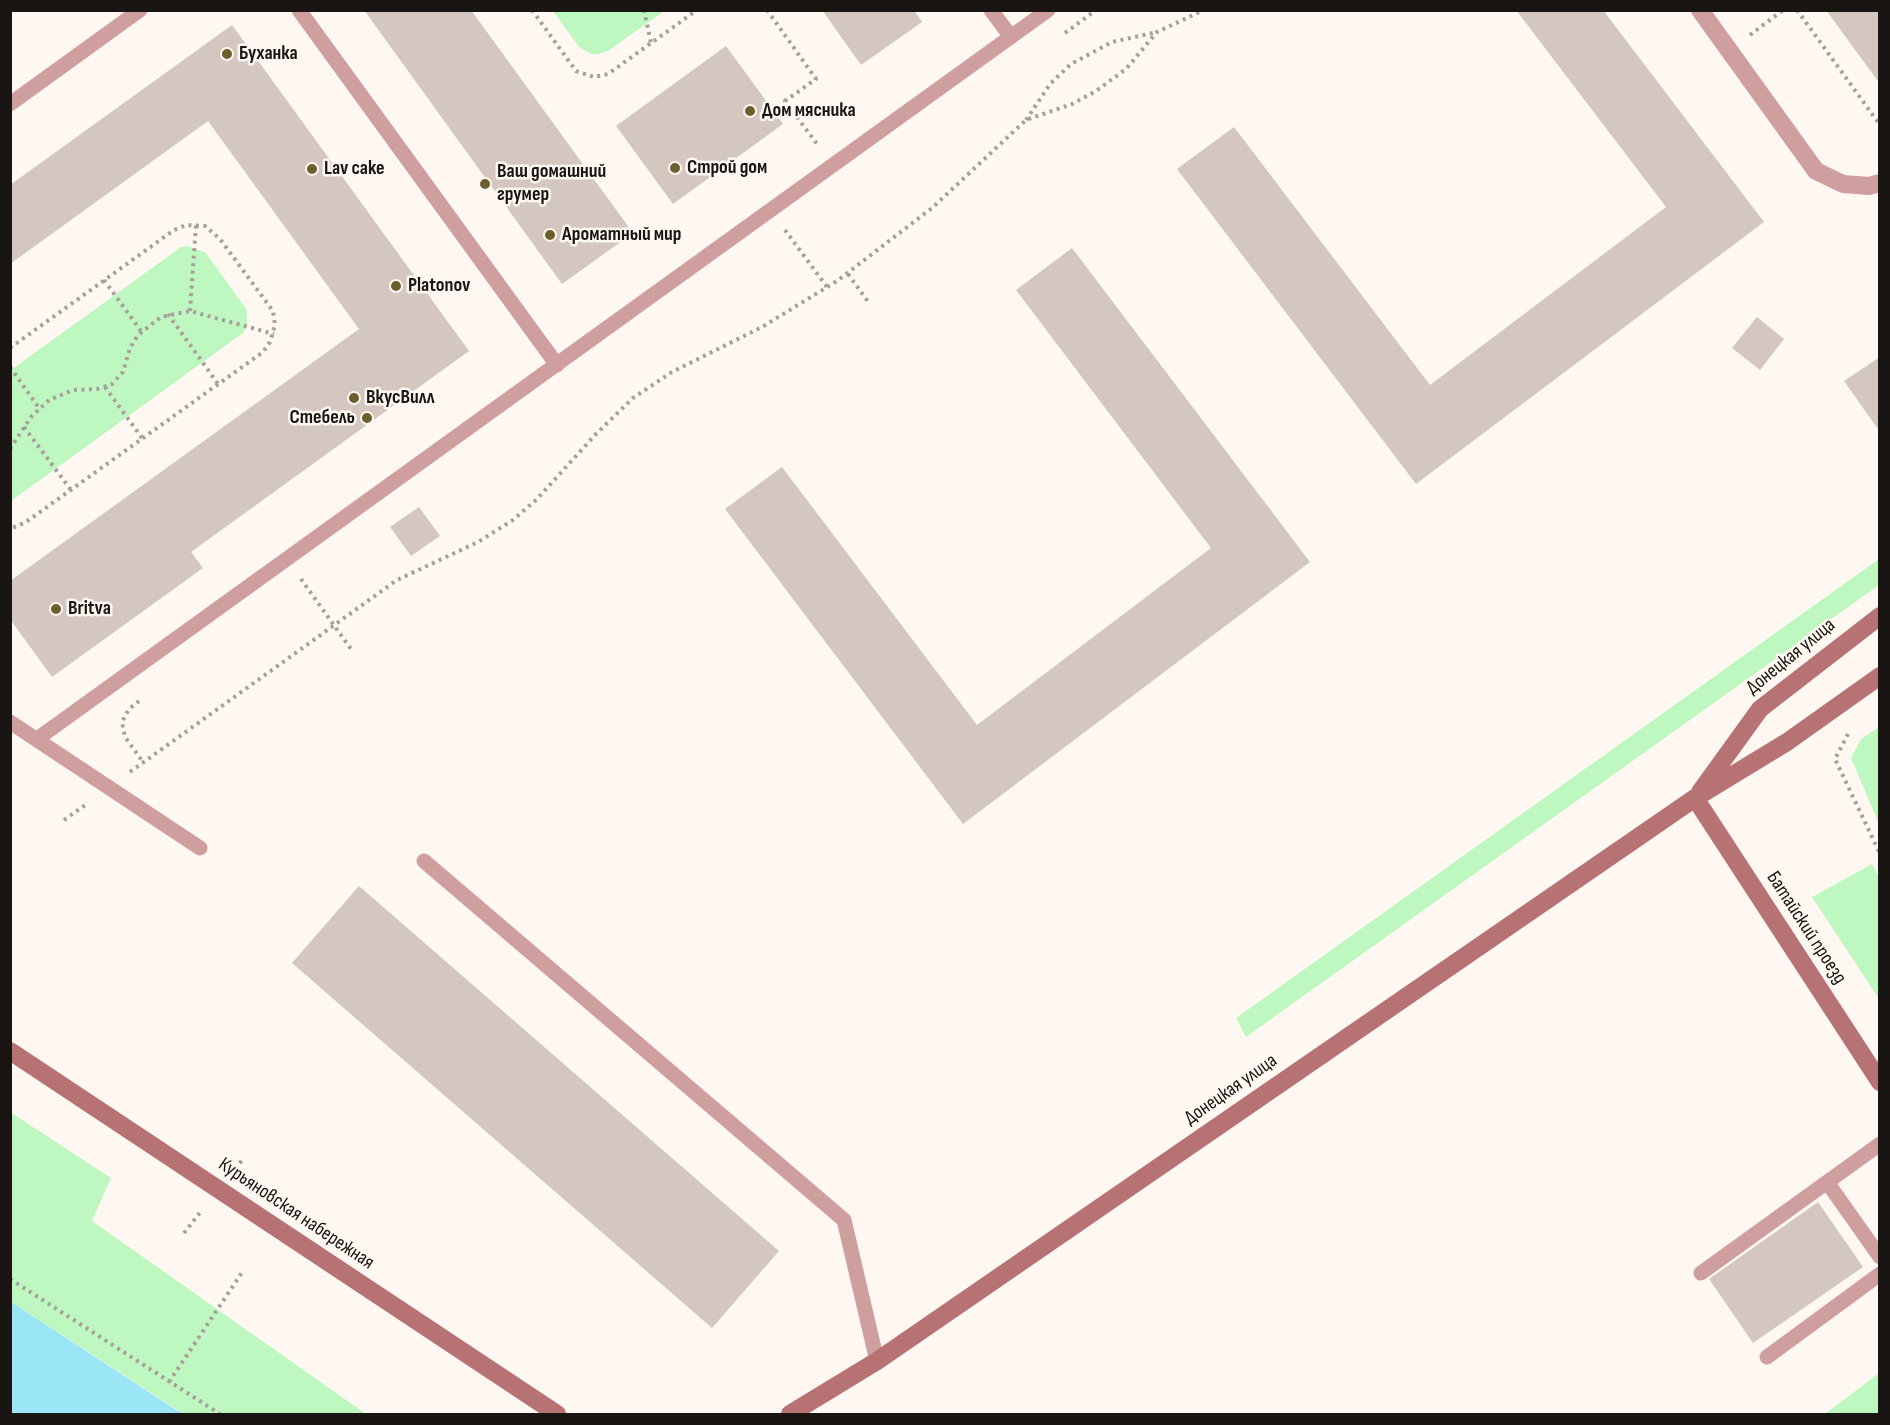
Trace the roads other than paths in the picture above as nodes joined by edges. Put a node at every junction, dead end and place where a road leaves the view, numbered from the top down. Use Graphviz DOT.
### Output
graph roads {
  1 [pos="140,10"];
  2 [pos="299,10"];
  3 [pos="991,10"];
  4 [pos="1048,10"];
  5 [pos="1700,10"];
  6 [pos="1011,37"];
  7 [pos="10,104"];
  8 [pos="1880,183"];
  9 [pos="556,365"];
  10 [pos="1880,616"];
  11 [pos="1880,676"];
  12 [pos="10,722"];
  13 [pos="37,739"];
  14 [pos="1695,798"];
  15 [pos="200,848"];
  16 [pos="424,861"];
  17 [pos="10,1051"];
  18 [pos="1880,1082"];
  19 [pos="1880,1144"];
  20 [pos="1827,1182"];
  21 [pos="1880,1257"];
  22 [pos="1701,1273"];
  23 [pos="1880,1274"];
  24 [pos="1767,1356"];
  25 [pos="877,1361"];
  26 [pos="557,1414"];
  27 [pos="790,1414"];
  1 -- 7 [label="lane"];
  2 -- 9 [label="lane"];
  3 -- 6 [label="lane"];
  4 -- 6 [label="lane"];
  5 -- 8 [label="street"];
  6 -- 9 [label="lane"];
  9 -- 13 [label="lane"];
  10 -- 14 [label="main road, Донецкая улица"];
  11 -- 14 [label="main road, Донецкая улица"];
  12 -- 13 [label="lane"];
  13 -- 15 [label="lane"];
  14 -- 18 [label="main road, Батайский проезд"];
  14 -- 25 [label="main road, Донецкая улица"];
  16 -- 25 [label="lane"];
  17 -- 26 [label="main road, Курьяновская набережная"];
  19 -- 20 [label="lane"];
  20 -- 21 [label="lane"];
  20 -- 22 [label="lane"];
  23 -- 24 [label="lane"];
  25 -- 27 [label="main road, Донецкая улица"];
}
